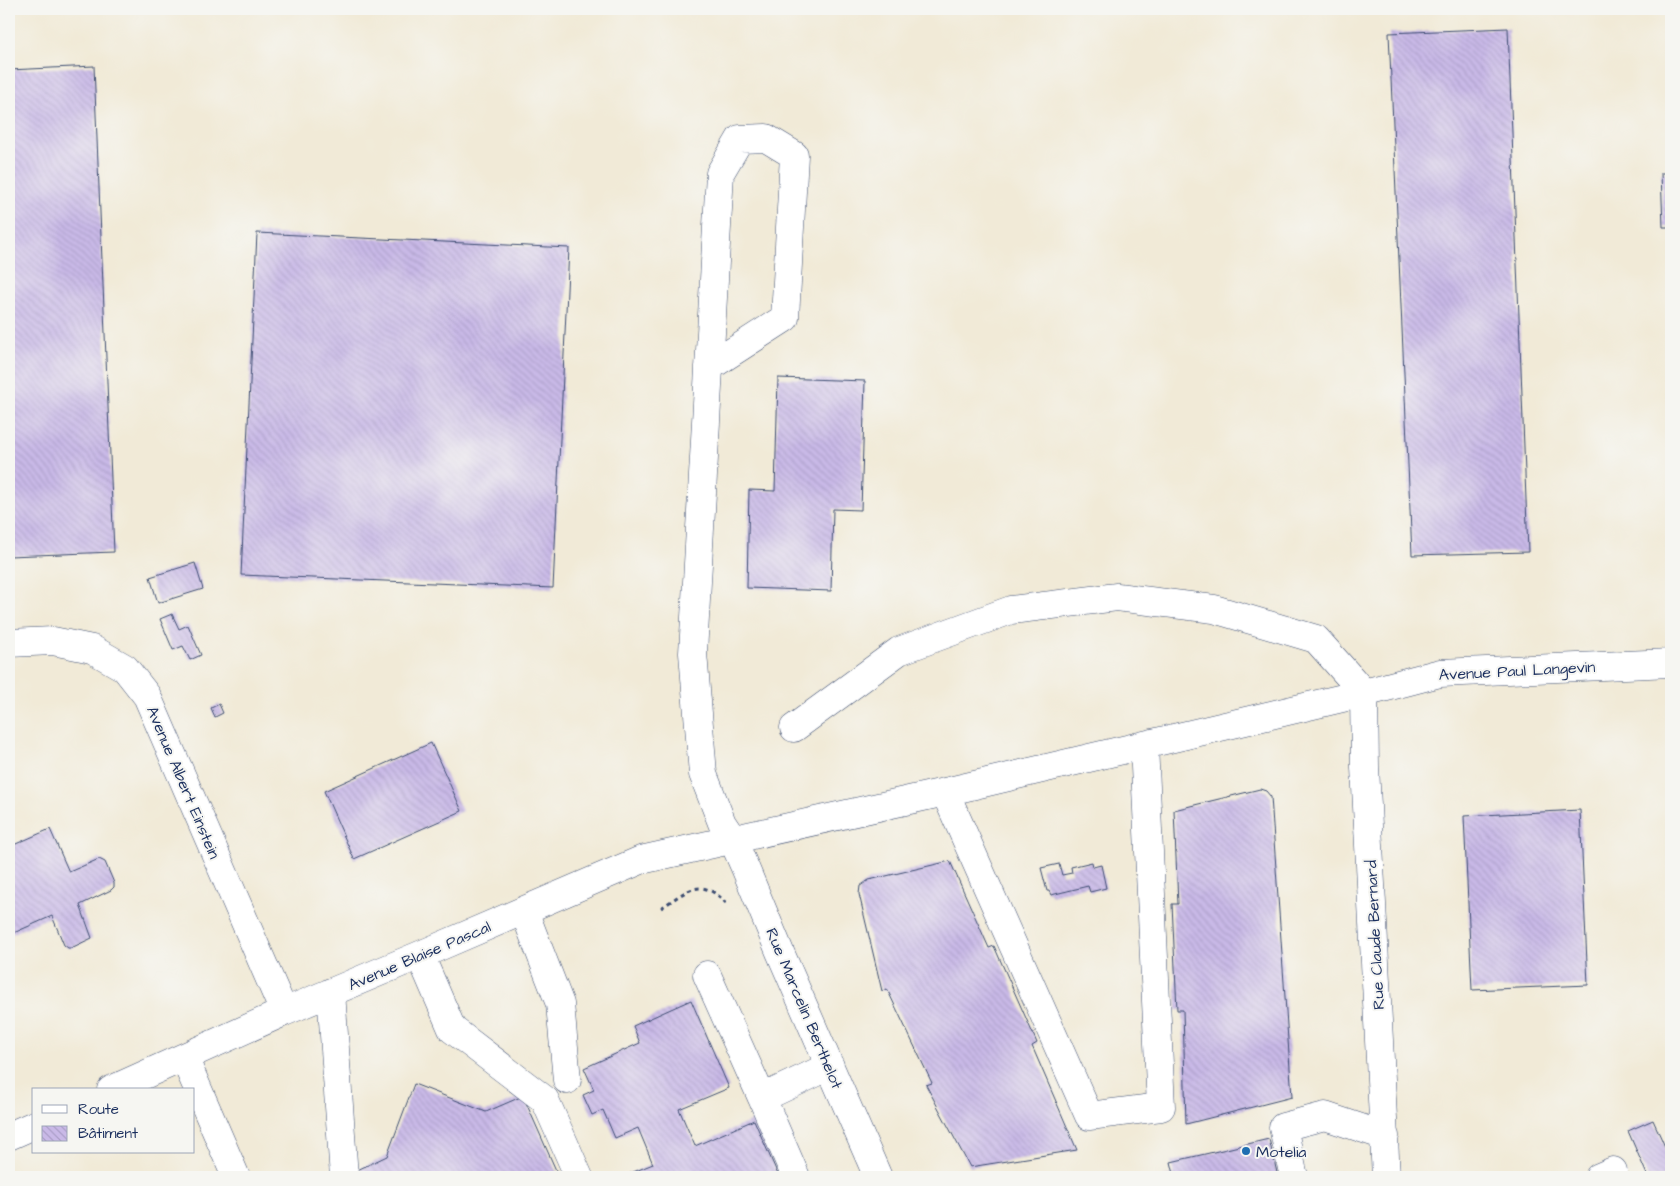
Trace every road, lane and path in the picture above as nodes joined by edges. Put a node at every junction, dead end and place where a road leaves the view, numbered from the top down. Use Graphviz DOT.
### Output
graph roads {
  1 [pos="709,366"];
  2 [pos="9,642"];
  3 [pos="1671,663"];
  4 [pos="1364,693"];
  5 [pos="794,728"];
  6 [pos="1144,745"];
  7 [pos="945,792"];
  8 [pos="732,838"];
  9 [pos="661,908"];
  10 [pos="731,909"];
  11 [pos="524,910"];
  12 [pos="420,956"];
  13 [pos="707,976"];
  14 [pos="331,992"];
  15 [pos="284,1012"];
  16 [pos="184,1057"];
  17 [pos="830,1066"];
  18 [pos="567,1080"];
  19 [pos="116,1088"];
  20 [pos="762,1098"];
  21 [pos="32,1126"];
  22 [pos="9,1136"];
  23 [pos="1385,1136"];
  24 [pos="236,1177"];
  25 [pos="344,1177"];
  26 [pos="579,1177"];
  27 [pos="796,1177"];
  28 [pos="878,1177"];
  29 [pos="1294,1177"];
  30 [pos="1386,1177"];
  1 -- 1 [label="street, Rue Marcelin Berthelot"];
  1 -- 8 [label="street, Rue Marcelin Berthelot"];
  2 -- 15 [label="street, Avenue Albert Einstein"];
  3 -- 4 [label="street, Avenue Paul Langevin"];
  4 -- 5 [label="street"];
  4 -- 6 [label="street, Avenue Paul Langevin"];
  4 -- 23 [label="street, Rue Claude Bernard"];
  6 -- 7 [label="street, Avenue Blaise Pascal"];
  6 -- 7 [label="street"];
  7 -- 8 [label="street, Avenue Blaise Pascal"];
  8 -- 11 [label="street, Avenue Blaise Pascal"];
  8 -- 17 [label="street, Rue Marcelin Berthelot"];
  9 -- 10 [label="path"];
  11 -- 12 [label="street, Avenue Blaise Pascal"];
  11 -- 18 [label="street"];
  12 -- 14 [label="street, Avenue Blaise Pascal"];
  12 -- 26 [label="street"];
  13 -- 20 [label="street"];
  14 -- 15 [label="street, Avenue Blaise Pascal"];
  14 -- 25 [label="street"];
  15 -- 16 [label="street, Avenue Blaise Pascal"];
  16 -- 19 [label="street, Avenue Blaise Pascal"];
  16 -- 24 [label="street"];
  17 -- 20 [label="street"];
  17 -- 28 [label="street, Rue Marcelin Berthelot"];
  20 -- 27 [label="street"];
  21 -- 22 [label="street"];
  23 -- 29 [label="street"];
  23 -- 30 [label="street, Rue Claude Bernard"];
}
